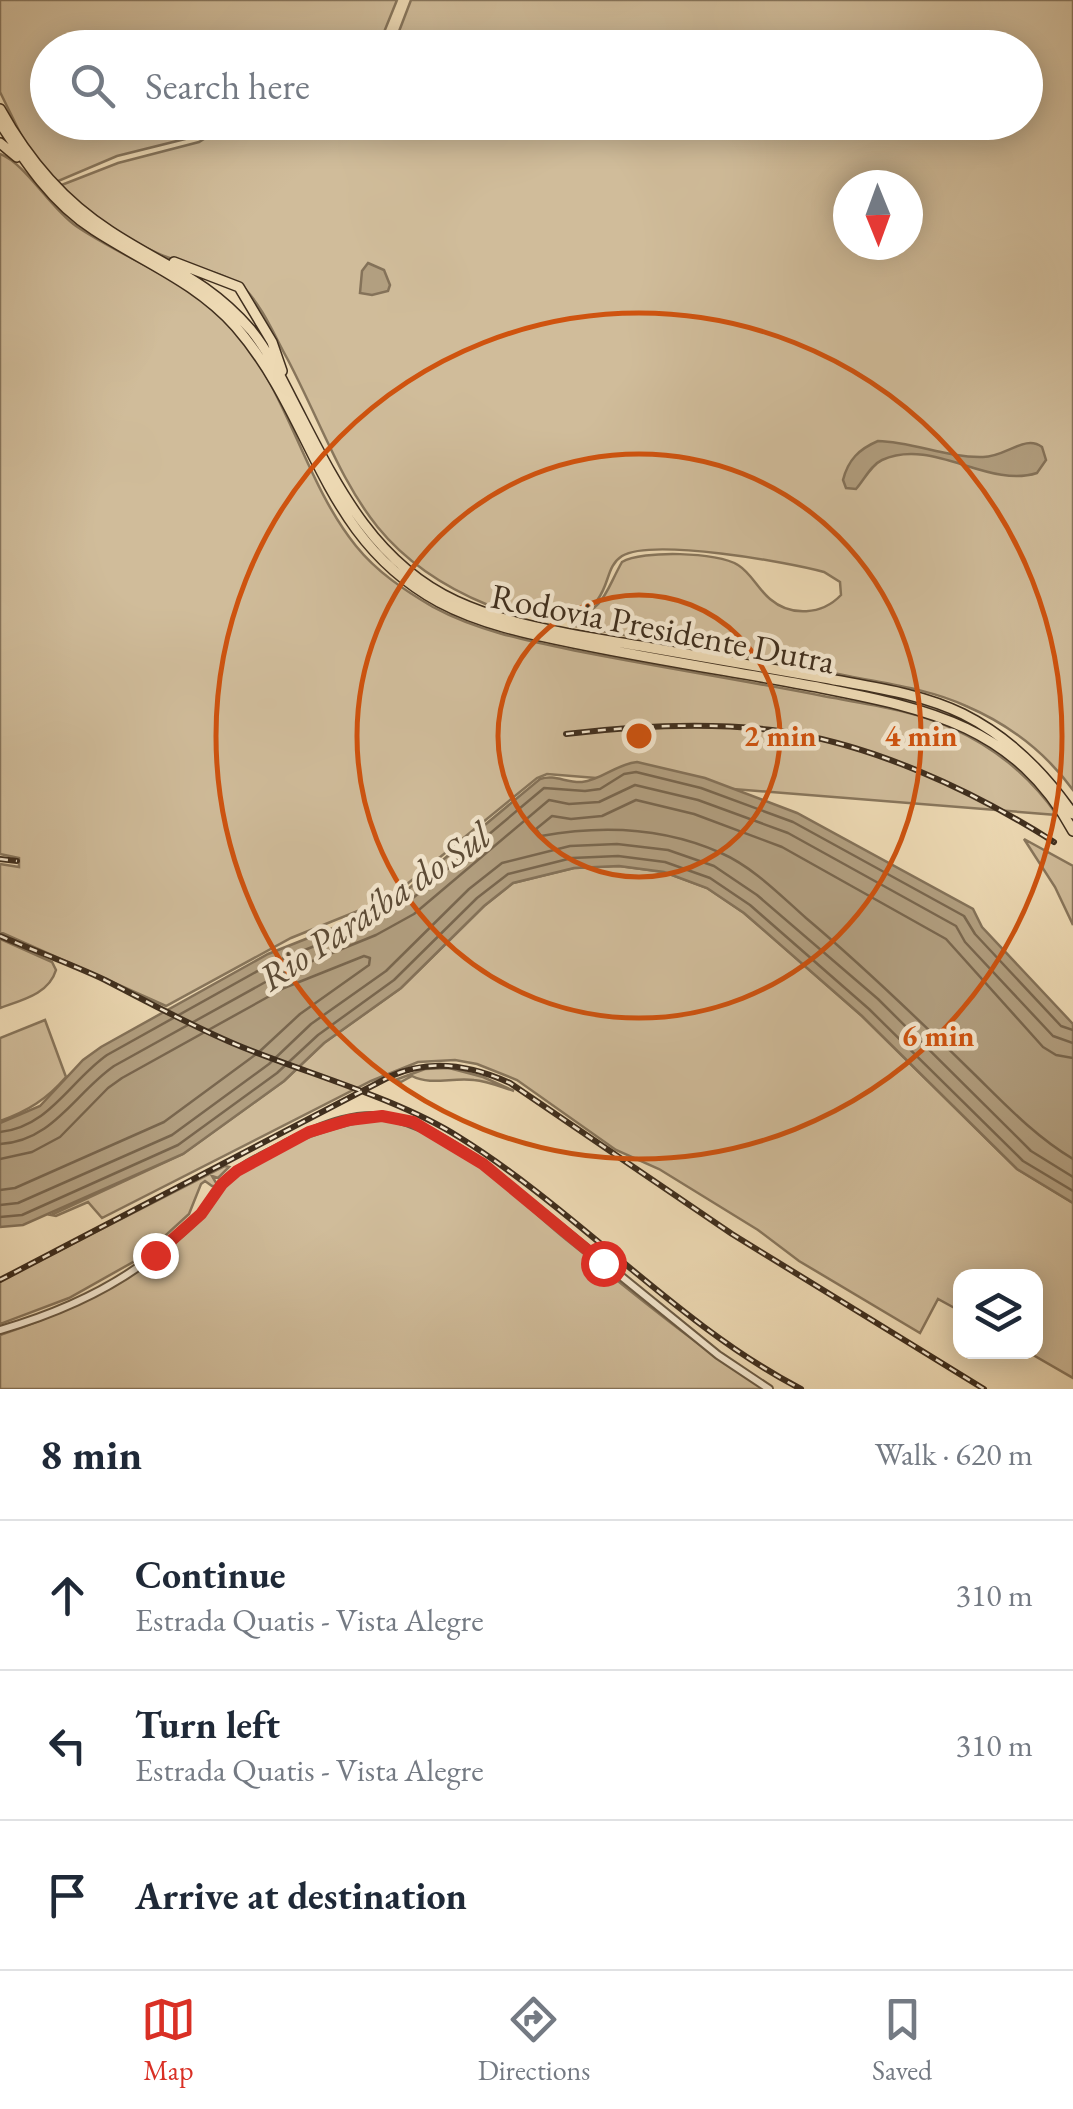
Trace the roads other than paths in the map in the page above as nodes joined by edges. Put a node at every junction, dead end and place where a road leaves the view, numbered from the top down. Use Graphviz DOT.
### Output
graph roads {
  1 [pos="0,110"];
  2 [pos="0,122"];
  3 [pos="0,144"];
  4 [pos="26,164"];
  5 [pos="150,254"];
  6 [pos="289,393"];
  7 [pos="533,630"];
  8 [pos="606,645"];
  9 [pos="1073,814"];
  10 [pos="1073,831"];
  11 [pos="0,1330"];
  12 [pos="769,1389"];
  1 -- 5 [label="highway, Rodovia Presidente Dutra"];
  2 -- 4 [label="highway, Rodovia Presidente Dutra"];
  3 -- 4 [label="highway"];
  4 -- 7 [label="highway, Rodovia Presidente Dutra"];
  5 -- 6 [label="highway, Rodovia Presidente Dutra"];
  5 -- 6 [label="highway"];
  6 -- 7 [label="highway, Rodovia Presidente Dutra"];
  7 -- 8 [label="highway, Rodovia Presidente Dutra"];
  8 -- 9 [label="highway, Rodovia Presidente Dutra"];
  8 -- 10 [label="highway, Rodovia Presidente Dutra"];
  11 -- 12 [label="street"];
}
